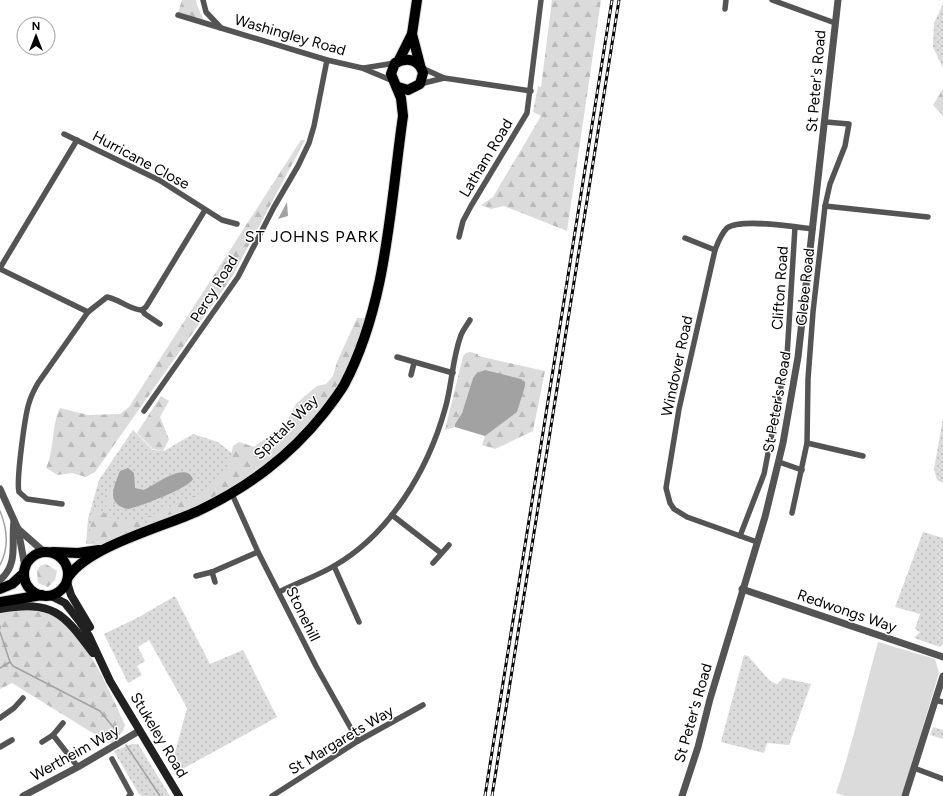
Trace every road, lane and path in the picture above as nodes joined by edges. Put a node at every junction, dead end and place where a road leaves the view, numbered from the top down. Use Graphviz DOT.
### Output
graph roads {
  1 [pos="203,0"];
  2 [pos="417,0"];
  3 [pos="541,0"];
  4 [pos="726,0"];
  5 [pos="772,0"];
  6 [pos="838,0"];
  7 [pos="725,9"];
  8 [pos="178,14"];
  9 [pos="835,23"];
  10 [pos="221,28"];
  11 [pos="412,34"];
  12 [pos="327,60"];
  13 [pos="396,63"];
  14 [pos="421,67"];
  15 [pos="362,68"];
  16 [pos="444,78"];
  17 [pos="395,84"];
  18 [pos="416,87"];
  19 [pos="531,90"];
  20 [pos="402,116"];
  21 [pos="826,122"];
  22 [pos="64,134"];
  23 [pos="77,140"];
  24 [pos="825,206"];
  25 [pos="206,210"];
  26 [pos="928,217"];
  27 [pos="237,224"];
  28 [pos="795,227"];
  29 [pos="814,229"];
  30 [pos="459,237"];
  31 [pos="685,238"];
  32 [pos="714,250"];
  33 [pos="0,268"];
  34 [pos="142,310"];
  35 [pos="88,312"];
  36 [pos="470,320"];
  37 [pos="160,324"];
  38 [pos="397,357"];
  39 [pos="414,363"];
  40 [pos="453,373"];
  41 [pos="411,375"];
  42 [pos="144,411"];
  43 [pos="808,443"];
  44 [pos="864,456"];
  45 [pos="779,462"];
  46 [pos="802,470"];
  47 [pos="0,490"];
  48 [pos="232,494"];
  49 [pos="62,504"];
  50 [pos="792,513"];
  51 [pos="392,515"];
  52 [pos="14,519"];
  53 [pos="18,529"];
  54 [pos="740,536"];
  55 [pos="757,542"];
  56 [pos="449,545"];
  57 [pos="103,550"];
  58 [pos="48,552"];
  59 [pos="258,552"];
  60 [pos="442,553"];
  61 [pos="433,563"];
  62 [pos="334,566"];
  63 [pos="24,570"];
  64 [pos="212,572"];
  65 [pos="196,576"];
  66 [pos="68,579"];
  67 [pos="0,580"];
  68 [pos="215,582"];
  69 [pos="0,589"];
  70 [pos="742,589"];
  71 [pos="279,592"];
  72 [pos="46,595"];
  73 [pos="0,602"];
  74 [pos="0,610"];
  75 [pos="359,622"];
  76 [pos="943,657"];
  77 [pos="104,667"];
  78 [pos="943,676"];
  79 [pos="116,689"];
  80 [pos="23,698"];
  81 [pos="935,700"];
  82 [pos="943,702"];
  83 [pos="423,705"];
  84 [pos="0,718"];
  85 [pos="63,723"];
  86 [pos="139,731"];
  87 [pos="53,735"];
  88 [pos="12,740"];
  89 [pos="358,741"];
  90 [pos="42,742"];
  91 [pos="0,747"];
  92 [pos="112,759"];
  93 [pos="78,767"];
  94 [pos="914,768"];
  95 [pos="943,779"];
  96 [pos="23,796"];
  97 [pos="129,796"];
  98 [pos="179,796"];
  99 [pos="272,796"];
  100 [pos="682,796"];
  101 [pos="905,796"];
  1 -- 10 [label="street, Washingley Road"];
  2 -- 11 [label="highway"];
  3 -- 19 [label="street, Latham Road"];
  4 -- 7 [label="street"];
  5 -- 9 [label="street"];
  6 -- 9 [label="street, St Peter's Road"];
  8 -- 10 [label="street"];
  9 -- 21 [label="street, St Peter's Road"];
  10 -- 12 [label="street, Washingley Road"];
  11 -- 13 [label="highway"];
  11 -- 14 [label="highway"];
  12 -- 15 [label="street, Washingley Road"];
  12 -- 42 [label="street, Percy Road"];
  13 -- 14 [label="highway"];
  13 -- 15 [label="street, Washingley Road"];
  13 -- 17 [label="highway"];
  14 -- 16 [label="street"];
  14 -- 18 [label="highway"];
  15 -- 17 [label="street, Washingley Road"];
  16 -- 18 [label="street"];
  16 -- 19 [label="street"];
  17 -- 18 [label="highway"];
  17 -- 20 [label="highway"];
  18 -- 20 [label="highway"];
  19 -- 30 [label="street, Latham Road"];
  20 -- 48 [label="highway, Spittals Way"];
  21 -- 24 [label="street, Glebe Road"];
  21 -- 29 [label="street, St Peter's Road"];
  22 -- 23 [label="street, Hurricane Close"];
  23 -- 25 [label="street, Hurricane Close"];
  23 -- 33 [label="street"];
  24 -- 26 [label="street"];
  24 -- 43 [label="street, Glebe Road"];
  25 -- 27 [label="street, Hurricane Close"];
  25 -- 34 [label="street"];
  28 -- 29 [label="street, Windover Road"];
  28 -- 32 [label="street, Windover Road"];
  28 -- 54 [label="street, Clifton Road"];
  29 -- 45 [label="street, St Peter's Road"];
  31 -- 32 [label="street"];
  32 -- 54 [label="street, Windover Road"];
  33 -- 35 [label="street"];
  34 -- 35 [label="street"];
  34 -- 37 [label="street"];
  35 -- 49 [label="street"];
  36 -- 40 [label="street"];
  38 -- 39 [label="street"];
  39 -- 40 [label="street"];
  39 -- 41 [label="street"];
  40 -- 51 [label="street"];
  43 -- 44 [label="street"];
  43 -- 46 [label="street, Glebe Road"];
  45 -- 46 [label="street"];
  45 -- 55 [label="street, St Peter's Road"];
  46 -- 50 [label="street, Glebe Road"];
  47 -- 52 [label="street"];
  48 -- 57 [label="highway, Spittals Way"];
  48 -- 59 [label="street, Stonehill"];
  51 -- 60 [label="street"];
  51 -- 62 [label="street"];
  52 -- 53 [label="street"];
  52 -- 67 [label="street"];
  53 -- 58 [label="street"];
  53 -- 63 [label="street"];
  54 -- 55 [label="street, Windover Road"];
  55 -- 70 [label="street, St Peter's Road"];
  56 -- 60 [label="street"];
  57 -- 58 [label="highway, Spittals Way"];
  57 -- 66 [label="highway, Spittals Way"];
  58 -- 63 [label="highway"];
  58 -- 66 [label="highway"];
  59 -- 64 [label="street"];
  59 -- 71 [label="street, Stonehill"];
  60 -- 61 [label="street"];
  62 -- 71 [label="street"];
  62 -- 75 [label="street"];
  63 -- 69 [label="highway"];
  63 -- 72 [label="highway"];
  64 -- 65 [label="street"];
  64 -- 68 [label="street"];
  66 -- 72 [label="highway"];
  66 -- 79 [label="main road, Stukeley Road"];
  70 -- 76 [label="street, Redwongs Way"];
  70 -- 100 [label="street, St Peter's Road"];
  71 -- 89 [label="street, Stonehill"];
  72 -- 73 [label="highway"];
  72 -- 77 [label="main road, Stukeley Road"];
  74 -- 77 [label="main road"];
  77 -- 79 [label="main road, Stukeley Road"];
  78 -- 81 [label="street"];
  79 -- 86 [label="main road, Stukeley Road"];
  80 -- 84 [label="street"];
  81 -- 82 [label="street"];
  81 -- 94 [label="street"];
  83 -- 89 [label="street, St Margarets Way"];
  85 -- 87 [label="street"];
  86 -- 93 [label="street, Wertheim Way"];
  86 -- 98 [label="main road, Stukeley Road"];
  87 -- 90 [label="street"];
  87 -- 93 [label="street"];
  88 -- 91 [label="street"];
  89 -- 99 [label="street, St Margarets Way"];
  92 -- 97 [label="street"];
  93 -- 96 [label="street, Wertheim Way"];
  94 -- 95 [label="street"];
  94 -- 101 [label="street"];
}
